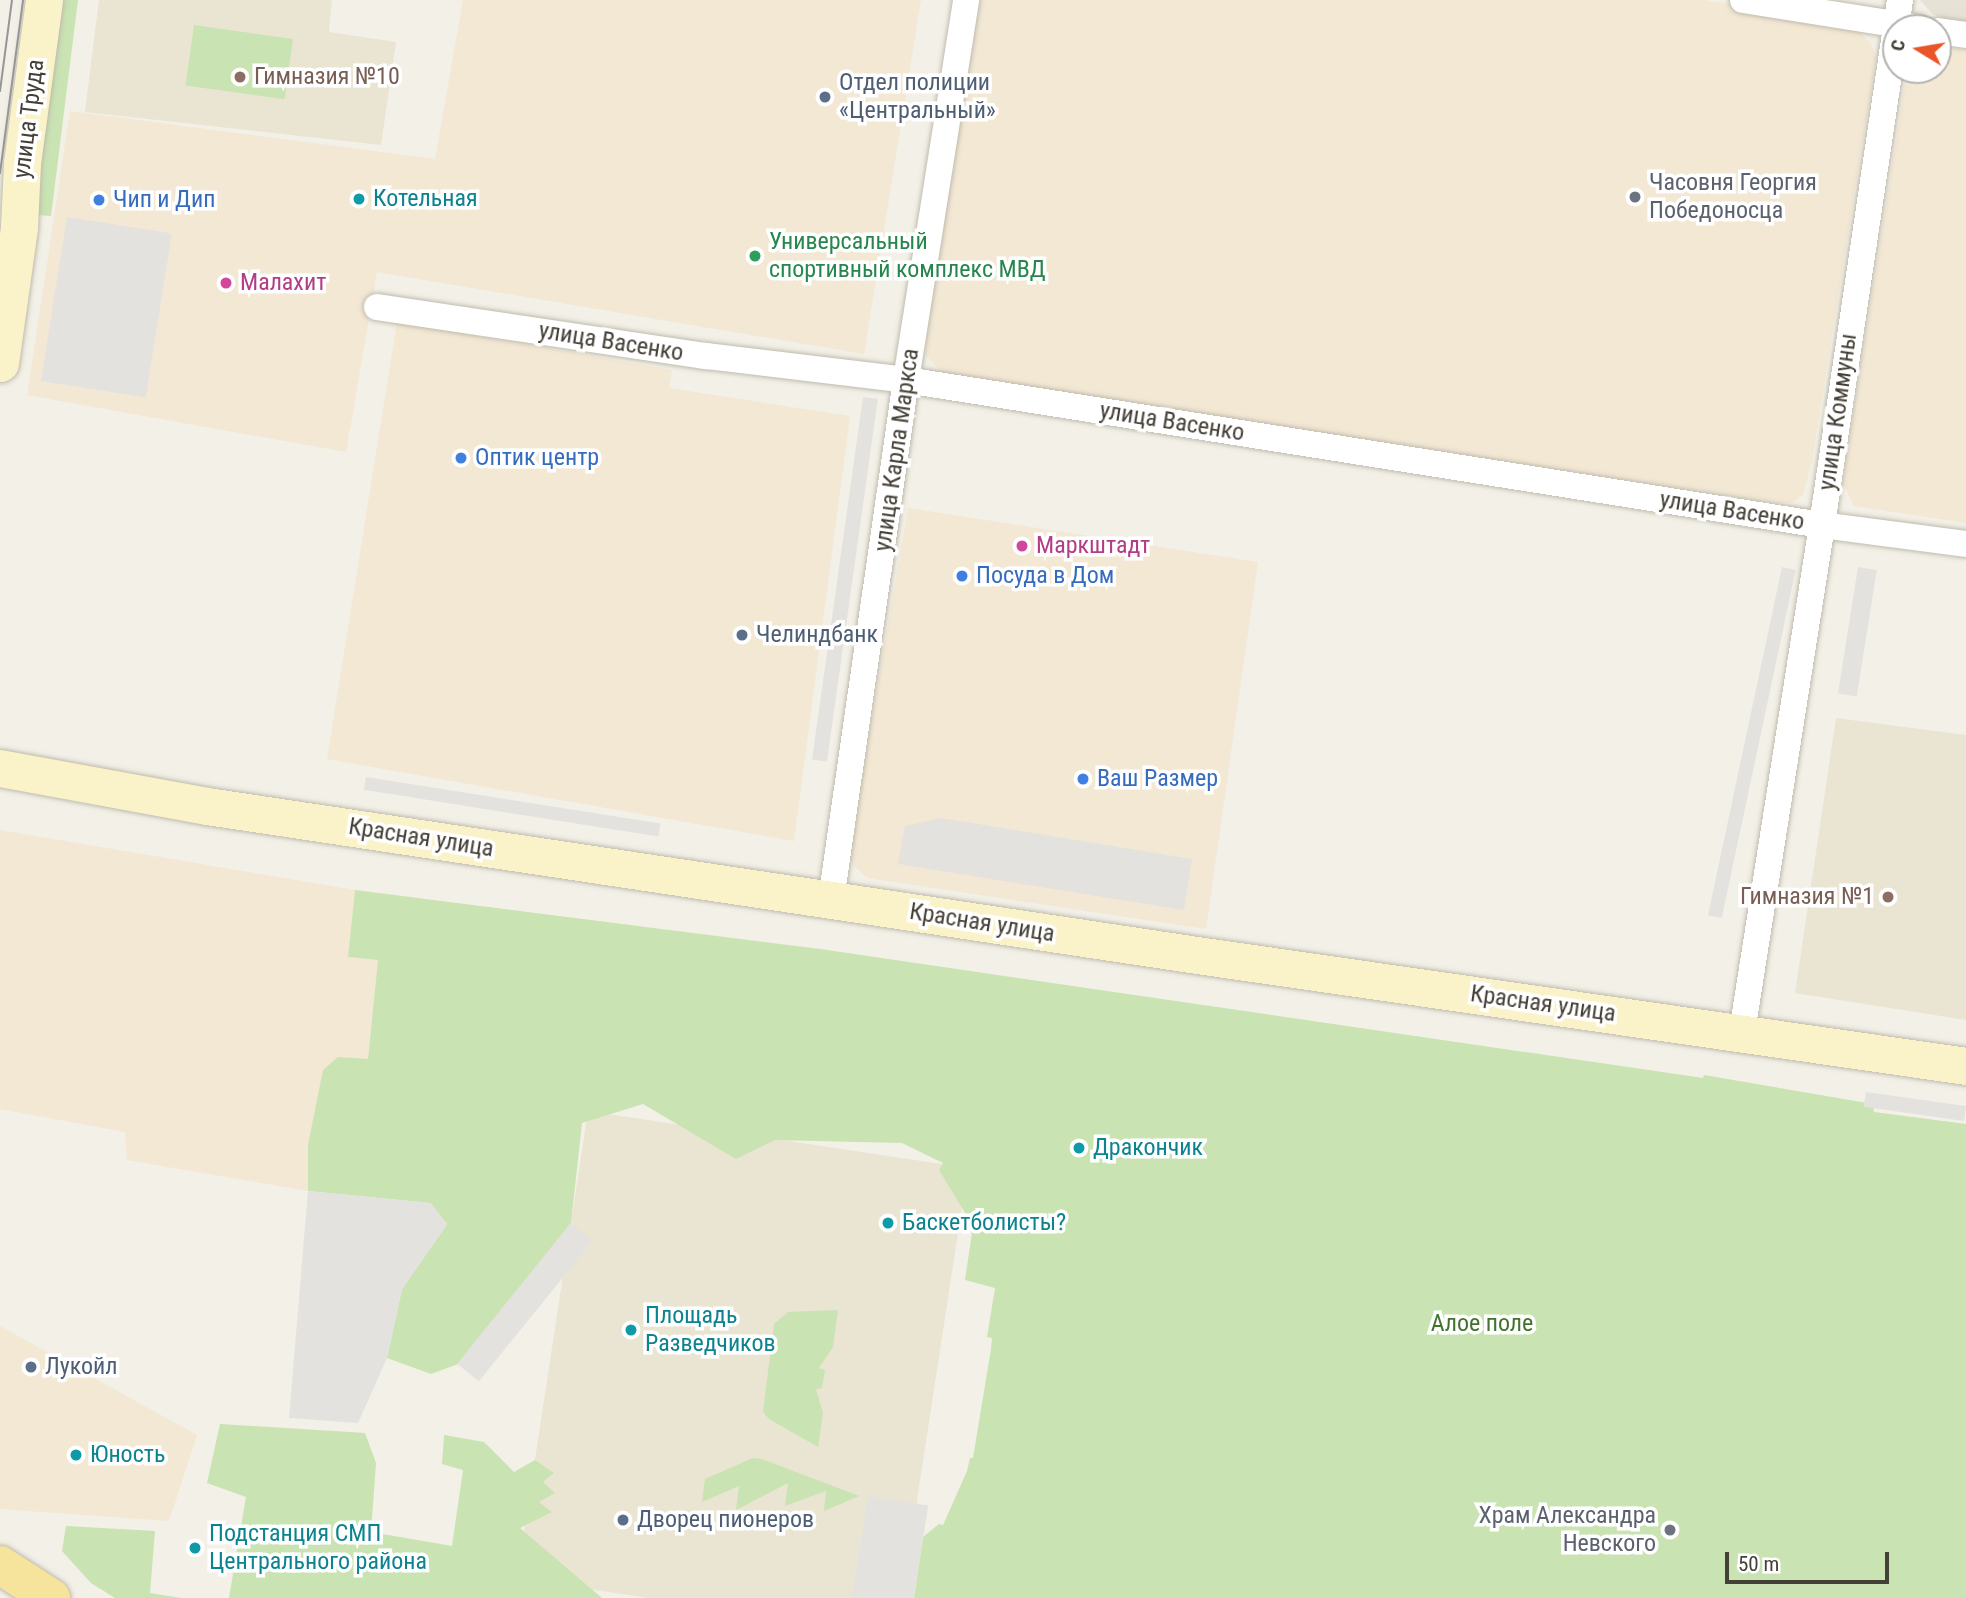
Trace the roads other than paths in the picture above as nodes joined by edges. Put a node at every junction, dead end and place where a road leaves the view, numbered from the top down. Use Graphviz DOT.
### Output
graph roads {
  1 [pos="44,0"];
  2 [pos="966,0"];
  3 [pos="1743,0"];
  4 [pos="1882,15"];
  5 [pos="1894,84"];
  6 [pos="377,307"];
  7 [pos="0,363"];
  8 [pos="906,380"];
  9 [pos="1822,525"];
  10 [pos="1966,544"];
  11 [pos="0,768"];
  12 [pos="831,900"];
  13 [pos="1742,1032"];
  14 [pos="1966,1066"];
  15 [pos="0,1565"];
  16 [pos="51,1598"];
  1 -- 7 [label="main road, улица Труда"];
  2 -- 8 [label="street, улица Карла Маркса"];
  3 -- 4 [label="street"];
  5 -- 9 [label="street, улица Коммуны"];
  6 -- 8 [label="street, улица Васенко"];
  8 -- 9 [label="street, улица Васенко"];
  8 -- 12 [label="street, улица Карла Маркса"];
  9 -- 10 [label="street, улица Васенко"];
  9 -- 13 [label="street, улица Коммуны"];
  11 -- 12 [label="main road, Красная улица"];
  12 -- 13 [label="main road, Красная улица"];
  13 -- 14 [label="main road, Красная улица"];
  15 -- 16 [label="main road"];
}
